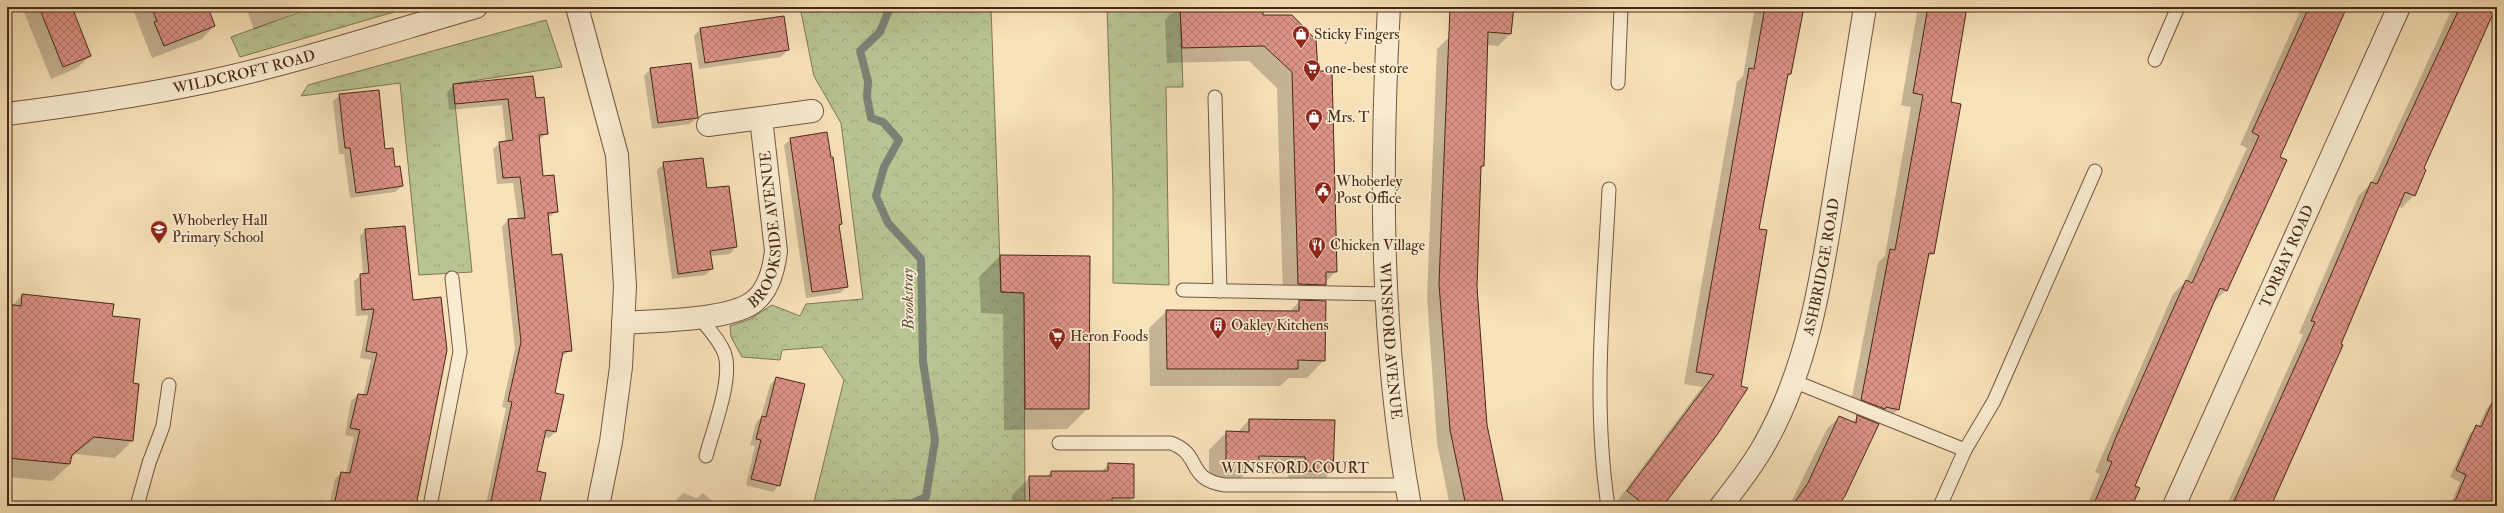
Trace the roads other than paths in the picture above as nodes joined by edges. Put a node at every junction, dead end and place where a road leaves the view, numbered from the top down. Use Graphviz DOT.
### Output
graph roads {
  1 [pos="476,7"];
  2 [pos="577,7"];
  3 [pos="1389,7"];
  4 [pos="1620,7"];
  5 [pos="1865,7"];
  6 [pos="2178,7"];
  7 [pos="2399,7"];
  8 [pos="2156,60"];
  9 [pos="1618,83"];
  10 [pos="1215,97"];
  11 [pos="812,111"];
  12 [pos="7,114"];
  13 [pos="761,118"];
  14 [pos="708,125"];
  15 [pos="2095,171"];
  16 [pos="1609,188"];
  17 [pos="452,278"];
  18 [pos="1183,290"];
  19 [pos="1220,291"];
  20 [pos="1387,294"];
  21 [pos="699,317"];
  22 [pos="624,323"];
  23 [pos="1794,381"];
  24 [pos="169,385"];
  25 [pos="1059,444"];
  26 [pos="1965,450"];
  27 [pos="706,456"];
  28 [pos="1406,485"];
  29 [pos="137,506"];
  30 [pos="430,506"];
  31 [pos="598,506"];
  32 [pos="1410,506"];
  33 [pos="1608,506"];
  34 [pos="1721,506"];
  35 [pos="1940,506"];
  36 [pos="2174,506"];
  1 -- 12 [label="street, WILDCROFT ROAD"];
  2 -- 22 [label="street"];
  3 -- 20 [label="street, WINSFORD AVENUE"];
  4 -- 9 [label="lane"];
  5 -- 23 [label="street, ASHBRIDGE ROAD"];
  6 -- 8 [label="lane"];
  7 -- 36 [label="street, TORBAY ROAD"];
  10 -- 19 [label="lane"];
  11 -- 13 [label="street"];
  13 -- 14 [label="street"];
  13 -- 21 [label="street, BROOKSIDE AVENUE"];
  15 -- 26 [label="lane"];
  16 -- 33 [label="lane"];
  17 -- 30 [label="lane"];
  18 -- 19 [label="lane"];
  19 -- 20 [label="lane"];
  20 -- 28 [label="street, WINSFORD AVENUE"];
  21 -- 22 [label="street, BROOKSIDE AVENUE"];
  21 -- 27 [label="lane"];
  22 -- 31 [label="street"];
  23 -- 26 [label="lane"];
  23 -- 34 [label="street, ASHBRIDGE ROAD"];
  24 -- 29 [label="lane"];
  25 -- 28 [label="lane, WINSFORD COURT"];
  26 -- 35 [label="lane"];
  28 -- 32 [label="street, WINSFORD AVENUE"];
}
